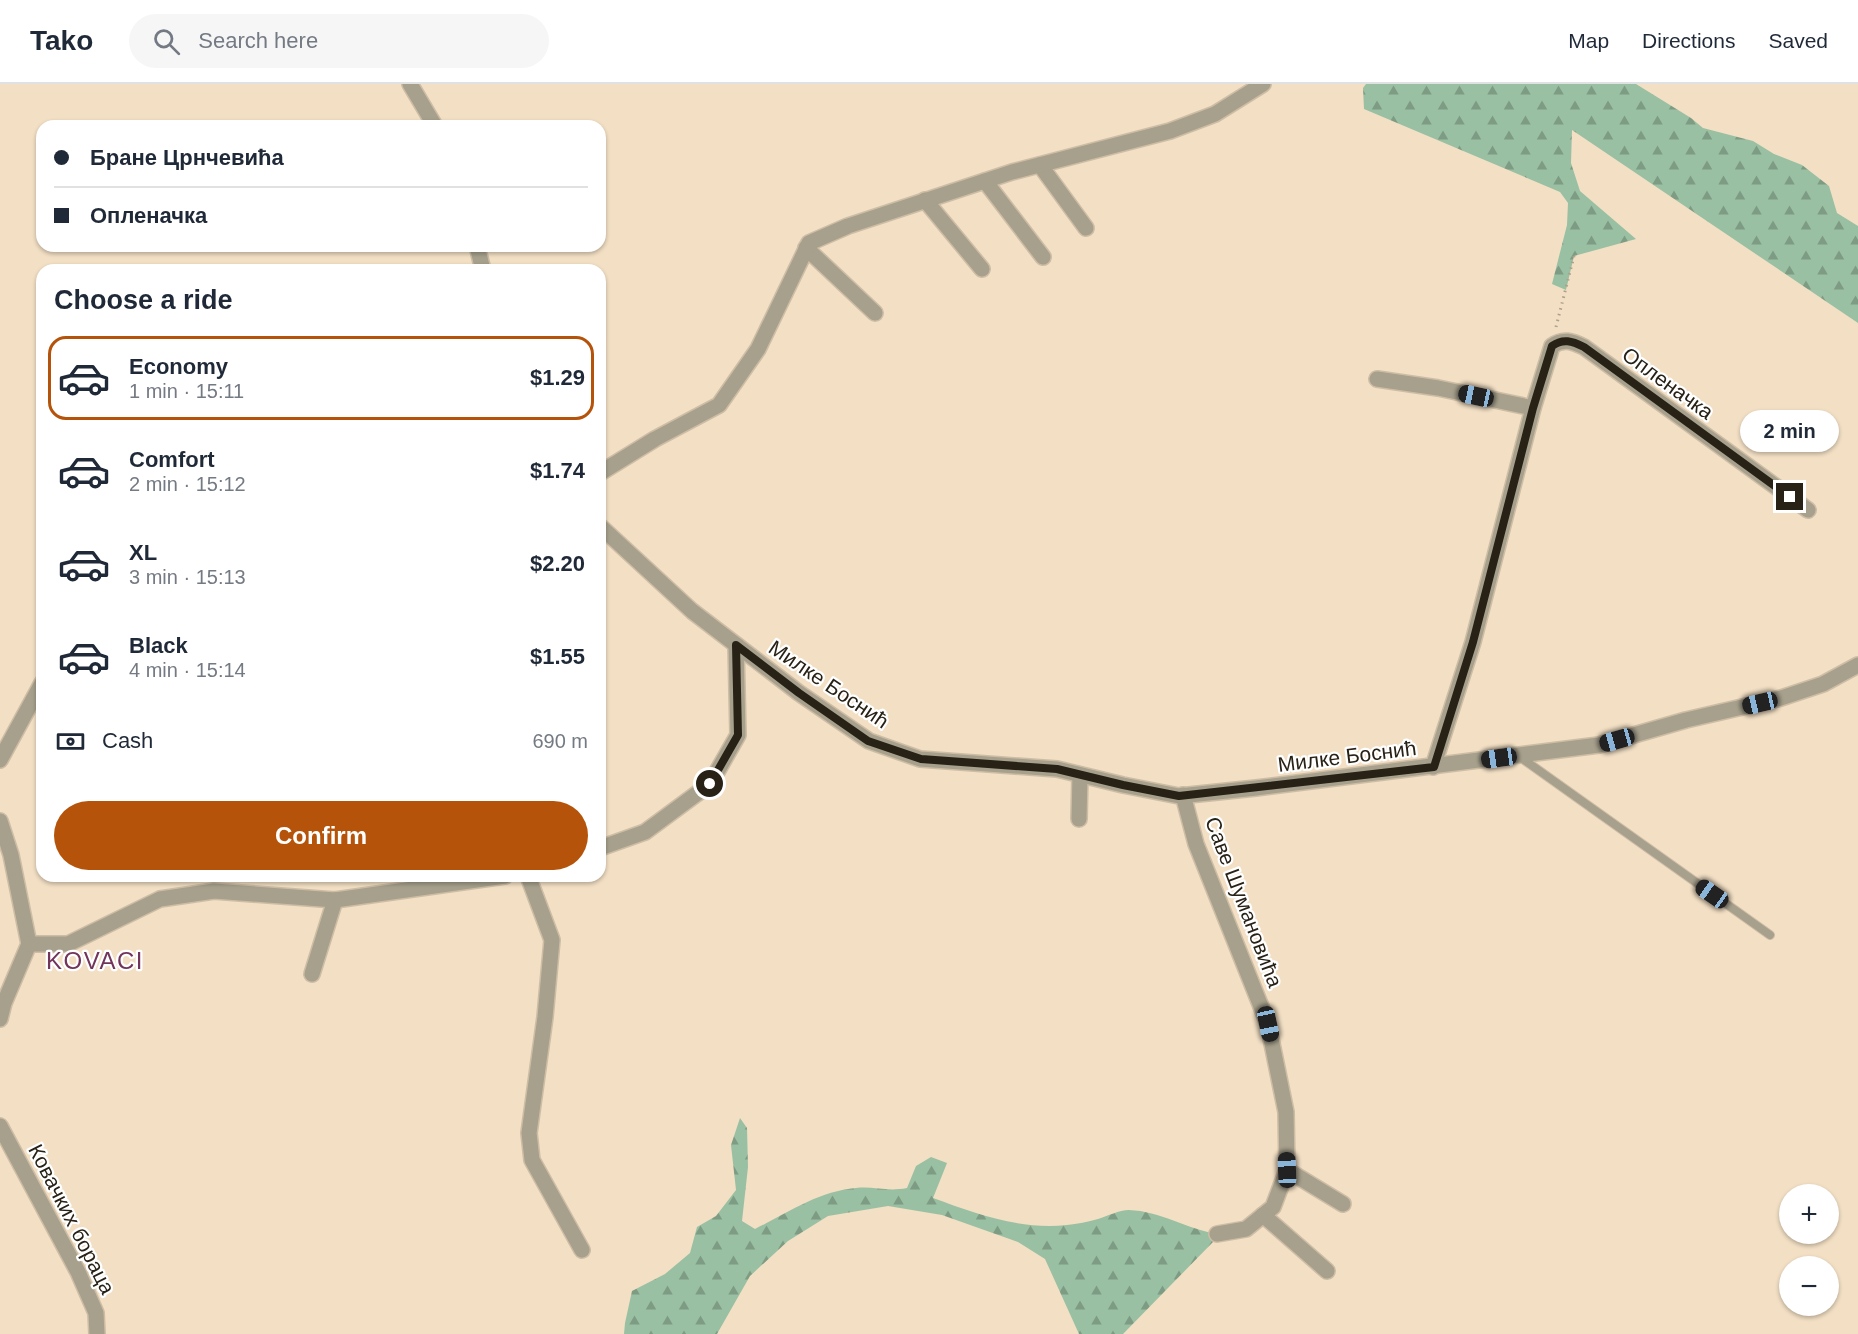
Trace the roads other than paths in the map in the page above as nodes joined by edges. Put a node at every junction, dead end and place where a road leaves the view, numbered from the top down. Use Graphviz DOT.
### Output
graph roads {
  1 [pos="410,84"];
  2 [pos="1262,84"];
  3 [pos="431,120"];
  4 [pos="1040,165"];
  5 [pos="985,181"];
  6 [pos="925,201"];
  7 [pos="1086,228"];
  8 [pos="806,249"];
  9 [pos="1043,257"];
  10 [pos="982,269"];
  11 [pos="875,313"];
  12 [pos="1377,379"];
  13 [pos="1533,408"];
  14 [pos="606,468"];
  15 [pos="1808,510"];
  16 [pos="606,532"];
  17 [pos="736,645"];
  18 [pos="1858,665"];
  19 [pos="36,694"];
  20 [pos="1519,756"];
  21 [pos="0,760"];
  22 [pos="1434,767"];
  23 [pos="1080,775"];
  24 [pos="1183,795"];
  25 [pos="1078,819"];
  26 [pos="0,821"];
  27 [pos="606,846"];
  28 [pos="462,882"];
  29 [pos="530,882"];
  30 [pos="334,900"];
  31 [pos="1770,935"];
  32 [pos="29,944"];
  33 [pos="312,974"];
  34 [pos="0,1016"];
  35 [pos="0,1126"];
  36 [pos="1287,1170"];
  37 [pos="1343,1204"];
  38 [pos="1263,1215"];
  39 [pos="1217,1234"];
  40 [pos="582,1250"];
  41 [pos="1327,1271"];
  42 [pos="97,1334"];
  1 -- 3 [label="street"];
  2 -- 4 [label="street"];
  4 -- 5 [label="street"];
  4 -- 7 [label="street"];
  5 -- 6 [label="street"];
  5 -- 9 [label="street"];
  6 -- 8 [label="street"];
  6 -- 10 [label="street"];
  8 -- 11 [label="street"];
  8 -- 14 [label="street"];
  12 -- 13 [label="street"];
  13 -- 15 [label="street, Опленачка"];
  13 -- 22 [label="street"];
  16 -- 17 [label="street, Милке Боснић"];
  17 -- 23 [label="street, Милке Боснић"];
  17 -- 27 [label="street"];
  18 -- 20 [label="street, Милке Боснић"];
  19 -- 21 [label="street"];
  20 -- 22 [label="street, Милке Боснић"];
  20 -- 31 [label="lane"];
  22 -- 24 [label="street, Милке Боснић"];
  23 -- 24 [label="street, Милке Боснић"];
  23 -- 25 [label="street"];
  24 -- 36 [label="street, Саве Шумановића"];
  26 -- 32 [label="street"];
  28 -- 30 [label="street"];
  29 -- 40 [label="street"];
  30 -- 32 [label="street"];
  30 -- 33 [label="street"];
  32 -- 34 [label="street"];
  35 -- 42 [label="street, Ковачких бораца"];
  36 -- 37 [label="street"];
  36 -- 38 [label="street, Саве Шумановића"];
  38 -- 39 [label="street, Саве Шумановића"];
  38 -- 41 [label="street"];
}
